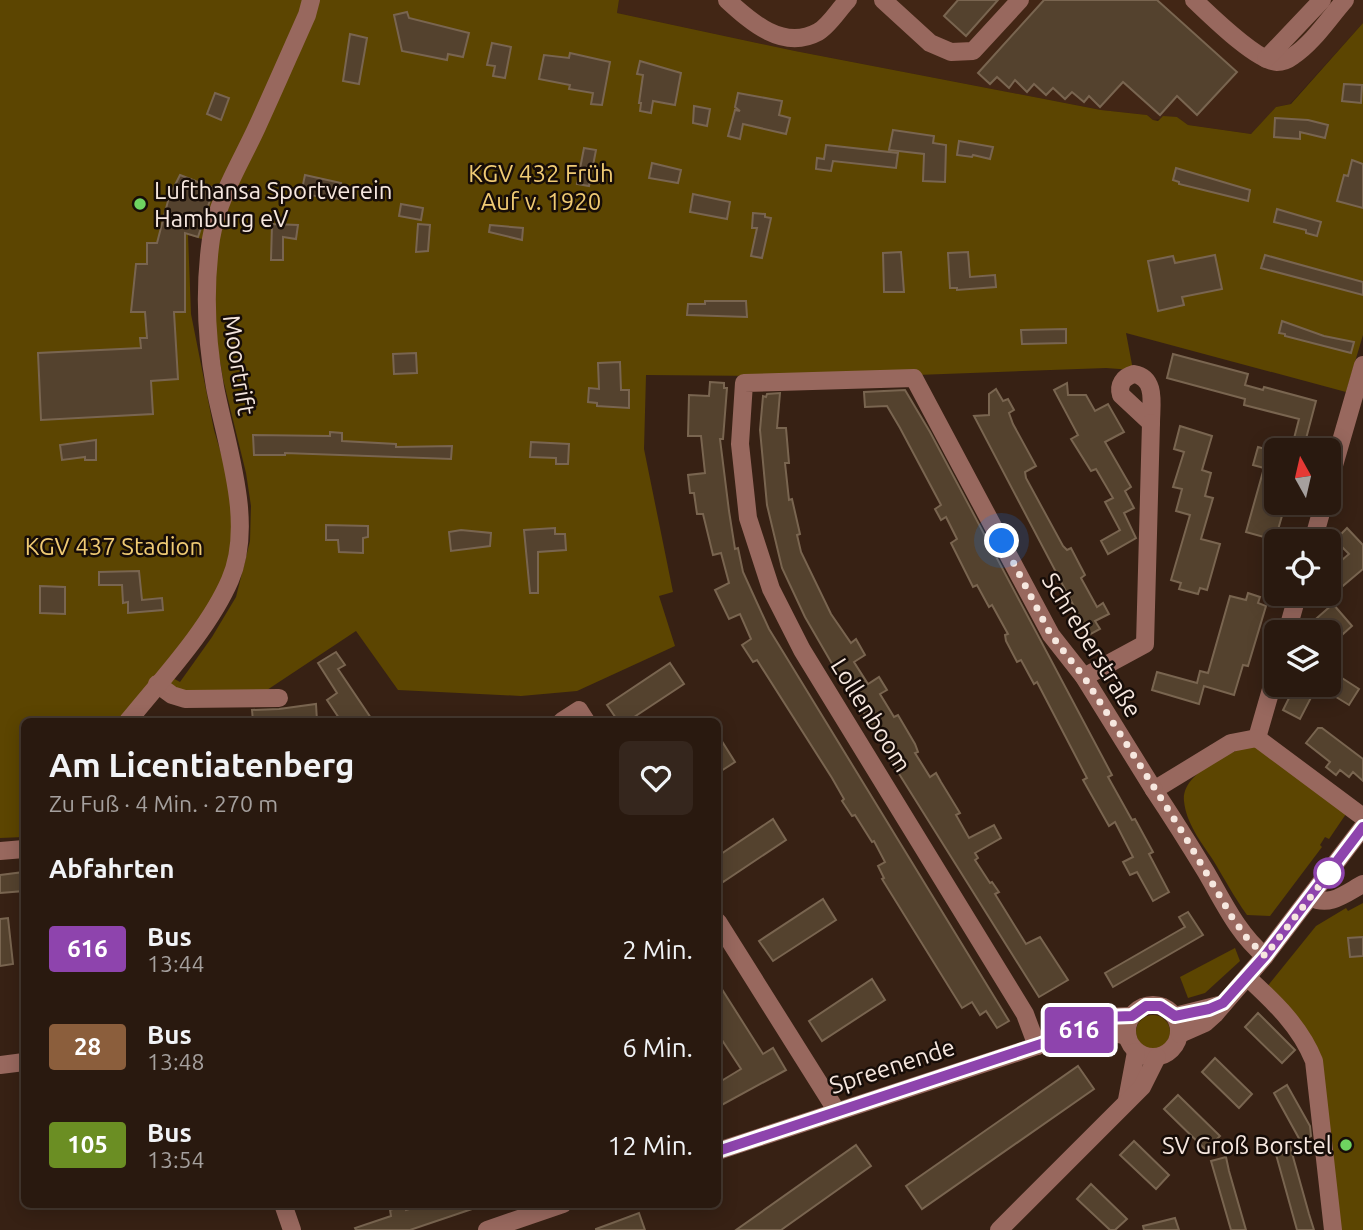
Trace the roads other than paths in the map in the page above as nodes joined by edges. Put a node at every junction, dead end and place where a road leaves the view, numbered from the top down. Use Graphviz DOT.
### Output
graph roads {
  1 [pos="311,0"];
  2 [pos="727,0"];
  3 [pos="848,0"];
  4 [pos="883,0"];
  5 [pos="1020,0"];
  6 [pos="1194,0"];
  7 [pos="1322,0"];
  8 [pos="1345,0"];
  9 [pos="1266,59"];
  10 [pos="1363,365"];
  11 [pos="744,383"];
  12 [pos="1151,423"];
  13 [pos="1341,441"];
  14 [pos="1084,677"];
  15 [pos="157,684"];
  16 [pos="1269,697"];
  17 [pos="279,698"];
  18 [pos="130,718"];
  19 [pos="567,718"];
  20 [pos="584,718"];
  21 [pos="1257,738"];
  22 [pos="1154,790"];
  23 [pos="1363,817"];
  24 [pos="1363,827"];
  25 [pos="21,849"];
  26 [pos="0,851"];
  27 [pos="1363,884"];
  28 [pos="1311,897"];
  29 [pos="721,927"];
  30 [pos="1265,956"];
  31 [pos="1247,977"];
  32 [pos="1223,1003"];
  33 [pos="1132,1016"];
  34 [pos="1175,1016"];
  35 [pos="1082,1029"];
  36 [pos="1180,1034"];
  37 [pos="1132,1044"];
  38 [pos="1037,1046"];
  39 [pos="1157,1058"];
  40 [pos="21,1062"];
  41 [pos="0,1065"];
  42 [pos="1127,1100"];
  43 [pos="836,1110"];
  44 [pos="721,1150"];
  45 [pos="284,1208"];
  46 [pos="555,1208"];
  47 [pos="522,1224"];
  48 [pos="292,1230"];
  49 [pos="487,1230"];
  50 [pos="999,1230"];
  51 [pos="1333,1230"];
  1 -- 15 [label="street, Moortrift"];
  2 -- 3 [label="street"];
  4 -- 5 [label="street"];
  6 -- 9 [label="street"];
  7 -- 9 [label="street"];
  8 -- 9 [label="street"];
  10 -- 13 [label="street"];
  11 -- 14 [label="street, Schreberstraße"];
  11 -- 38 [label="street, Lollenboom"];
  12 -- 14 [label="street"];
  14 -- 22 [label="street, Schreberstraße"];
  15 -- 17 [label="street"];
  15 -- 18 [label="street, Moortrift"];
  16 -- 21 [label="street"];
  19 -- 20 [label="street"];
  21 -- 22 [label="street"];
  21 -- 23 [label="street"];
  22 -- 30 [label="street, Schreberstraße"];
  24 -- 28 [label="street"];
  25 -- 26 [label="street"];
  27 -- 28 [label="street"];
  28 -- 30 [label="street"];
  29 -- 43 [label="street"];
  30 -- 31 [label="street"];
  31 -- 32 [label="street"];
  31 -- 51 [label="street"];
  32 -- 34 [label="street"];
  32 -- 36 [label="street"];
  33 -- 34 [label="street"];
  33 -- 35 [label="street, Spreenende"];
  33 -- 37 [label="street"];
  34 -- 36 [label="street"];
  35 -- 37 [label="street, Spreenende"];
  35 -- 38 [label="street, Spreenende"];
  36 -- 39 [label="street"];
  37 -- 39 [label="street"];
  37 -- 42 [label="street"];
  38 -- 43 [label="street, Spreenende"];
  39 -- 42 [label="street"];
  40 -- 41 [label="street"];
  42 -- 50 [label="street"];
  43 -- 44 [label="street, Spreenende"];
  45 -- 48 [label="street"];
  46 -- 47 [label="street"];
  47 -- 49 [label="street"];
}
